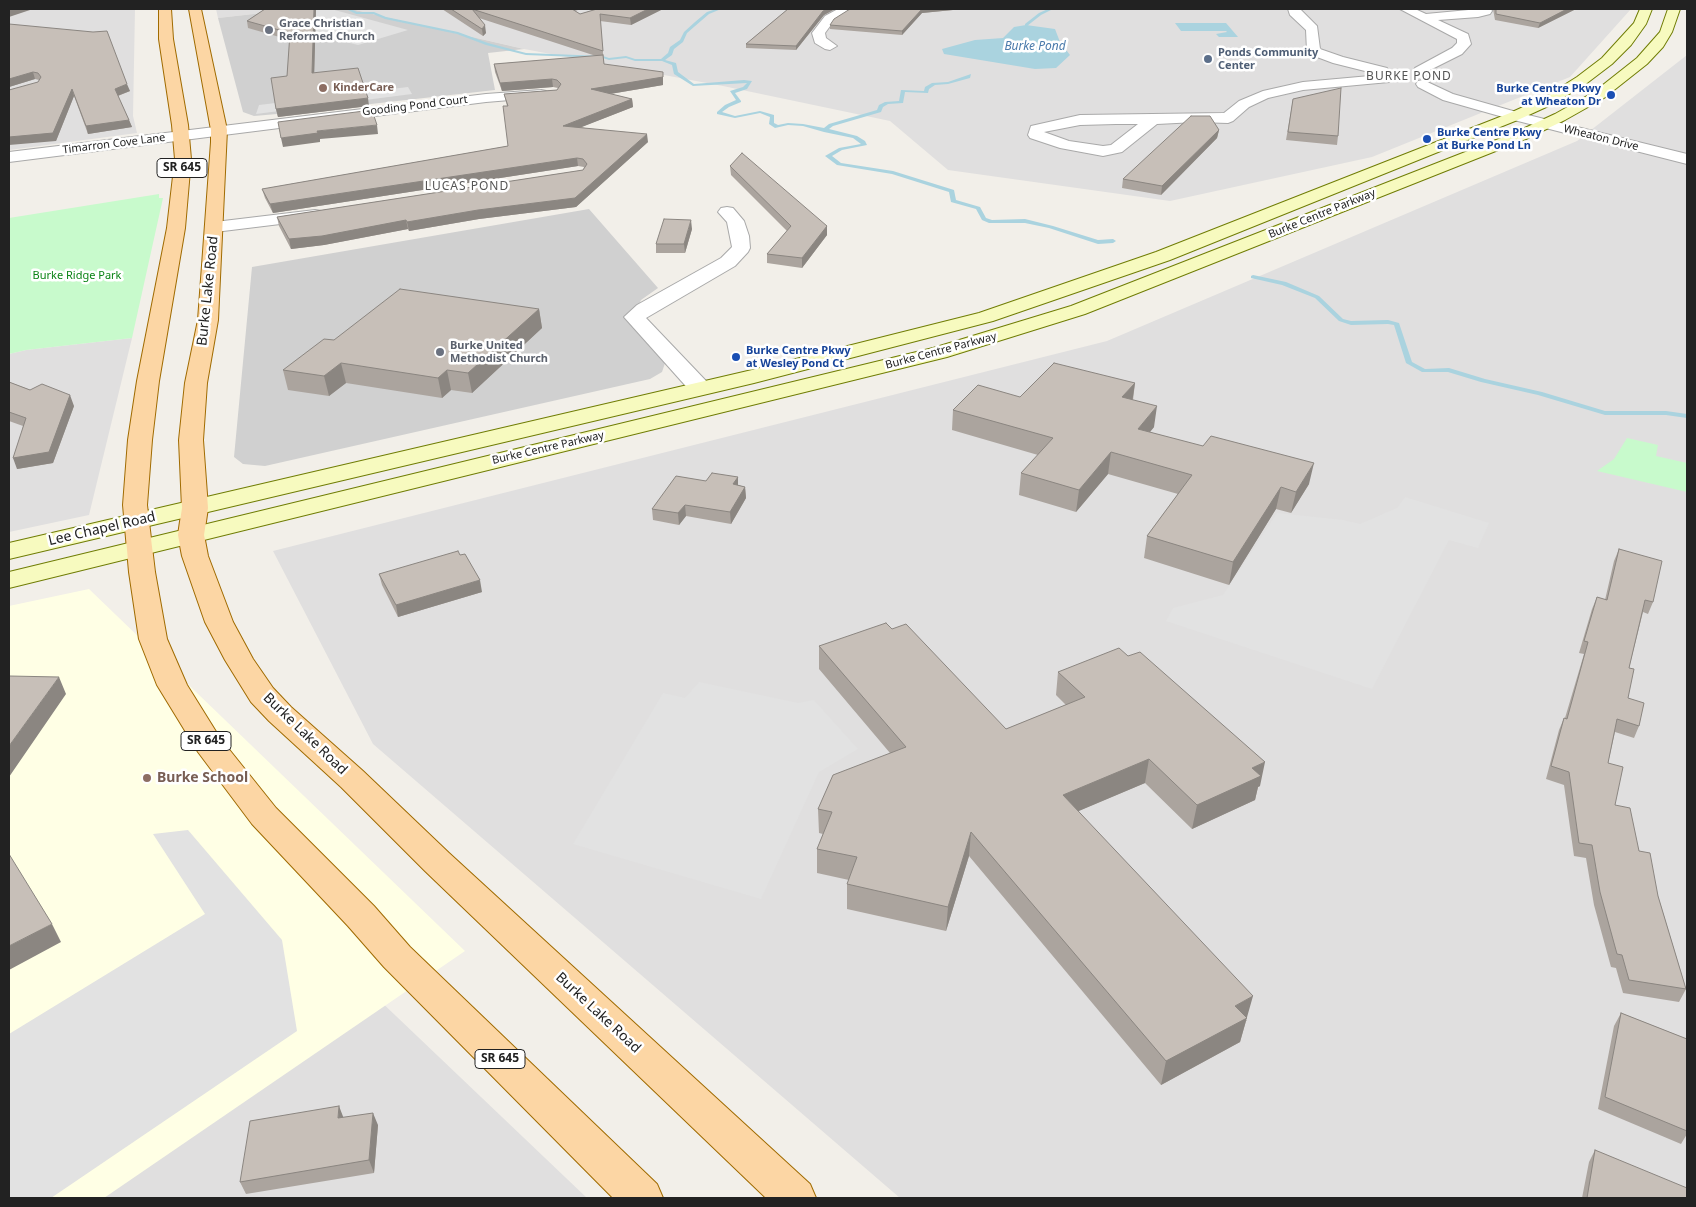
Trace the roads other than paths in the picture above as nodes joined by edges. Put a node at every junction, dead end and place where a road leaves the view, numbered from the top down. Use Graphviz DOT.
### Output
graph roads {
  1 [pos="165,9"];
  2 [pos="195,9"];
  3 [pos="847,9"];
  4 [pos="1294,9"];
  5 [pos="1406,9"];
  6 [pos="1485,9"];
  7 [pos="1646,9"];
  8 [pos="1674,9"];
  9 [pos="1424,17"];
  10 [pos="830,46"];
  11 [pos="1402,76"];
  12 [pos="553,93"];
  13 [pos="1515,116"];
  14 [pos="1153,120"];
  15 [pos="1546,124"];
  16 [pos="218,130"];
  17 [pos="181,135"];
  18 [pos="9,157"];
  19 [pos="1687,159"];
  20 [pos="334,212"];
  21 [pos="727,212"];
  22 [pos="215,227"];
  23 [pos="700,388"];
  24 [pos="193,521"];
  25 [pos="139,534"];
  26 [pos="9,551"];
  27 [pos="9,580"];
  28 [pos="642,1198"];
  29 [pos="795,1198"];
  1 -- 17 [label="main road, SR 645"];
  2 -- 16 [label="main road, Burke Lake Road / SR 645"];
  3 -- 10 [label="street"];
  4 -- 11 [label="street, Wheaton Drive"];
  5 -- 9 [label="street"];
  6 -- 9 [label="street"];
  7 -- 13 [label="main road, Burke Centre Parkway"];
  8 -- 15 [label="main road, Burke Centre Parkway"];
  9 -- 11 [label="street"];
  11 -- 13 [label="street, Wheaton Drive"];
  11 -- 14 [label="street"];
  12 -- 16 [label="street, Gooding Pond Court"];
  13 -- 15 [label="street, Wheaton Drive"];
  13 -- 23 [label="main road, Burke Centre Parkway"];
  14 -- 14 [label="street"];
  15 -- 19 [label="street, Wheaton Drive"];
  15 -- 24 [label="main road, Burke Centre Parkway"];
  16 -- 17 [label="street, Timarron Cove Lane"];
  16 -- 22 [label="main road, Burke Lake Road / SR 645"];
  17 -- 18 [label="street, Timarron Cove Lane"];
  17 -- 25 [label="main road, SR 645"];
  20 -- 22 [label="street"];
  21 -- 23 [label="street"];
  22 -- 24 [label="main road, Burke Lake Road / SR 645"];
  23 -- 24 [label="main road, Burke Centre Parkway"];
  24 -- 25 [label="main road, Lee Chapel Road"];
  24 -- 29 [label="main road, Burke Lake Road / SR 645"];
  25 -- 26 [label="main road, Lee Chapel Road"];
  25 -- 27 [label="main road, Lee Chapel Road"];
  25 -- 28 [label="main road, SR 645"];
}
